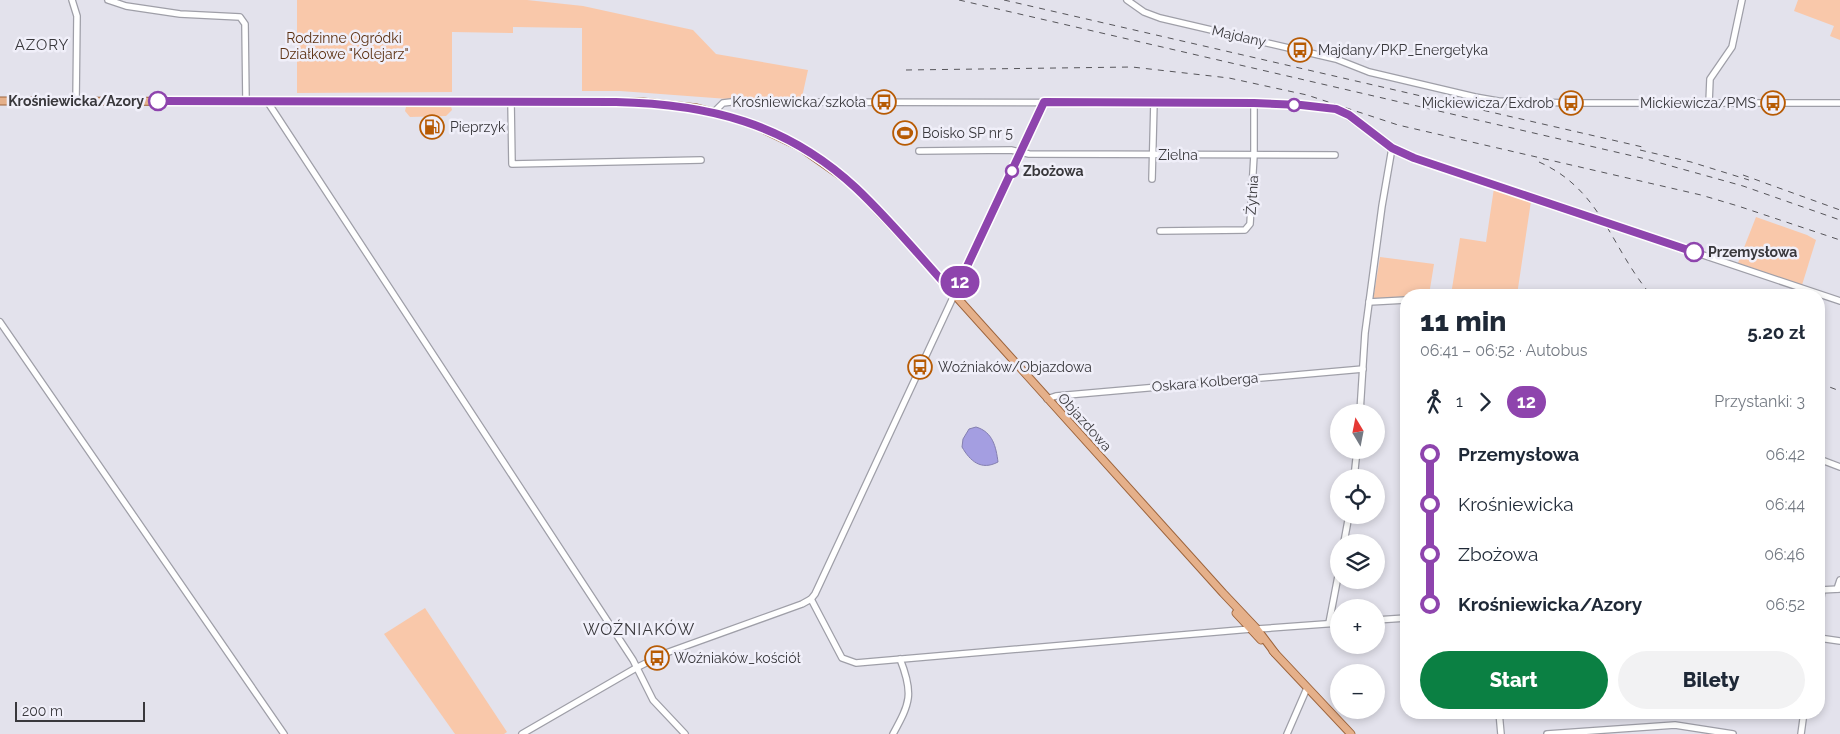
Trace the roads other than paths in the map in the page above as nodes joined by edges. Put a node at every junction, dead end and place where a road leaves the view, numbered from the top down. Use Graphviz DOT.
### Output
graph roads {
  1 [pos="73,0"];
  2 [pos="108,0"];
  3 [pos="1127,0"];
  4 [pos="1742,0"];
  5 [pos="0,101"];
  6 [pos="246,101"];
  7 [pos="267,101"];
  8 [pos="76,102"];
  9 [pos="511,102"];
  10 [pos="1044,102"];
  11 [pos="1154,102"];
  12 [pos="1254,103"];
  13 [pos="1709,103"];
  14 [pos="1840,103"];
  15 [pos="714,112"];
  16 [pos="1392,148"];
  17 [pos="919,151"];
  18 [pos="1021,152"];
  19 [pos="1153,155"];
  20 [pos="1254,155"];
  21 [pos="1335,155"];
  22 [pos="701,160"];
  23 [pos="1152,179"];
  24 [pos="1160,231"];
  25 [pos="1804,289"];
  26 [pos="954,294"];
  27 [pos="1825,296"];
  28 [pos="1400,300"];
  29 [pos="1840,301"];
  30 [pos="1369,302"];
  31 [pos="0,322"];
  32 [pos="1363,369"];
  33 [pos="1047,399"];
  34 [pos="1361,404"];
  35 [pos="1825,461"];
  36 [pos="1840,467"];
  37 [pos="1840,580"];
  38 [pos="1336,589"];
  39 [pos="1838,589"];
  40 [pos="1825,590"];
  41 [pos="811,599"];
  42 [pos="1400,618"];
  43 [pos="1385,619"];
  44 [pos="1329,623"];
  45 [pos="1254,629"];
  46 [pos="1825,639"];
  47 [pos="1840,640"];
  48 [pos="900,659"];
  49 [pos="636,668"];
  50 [pos="1307,688"];
  51 [pos="1500,719"];
  52 [pos="1803,719"];
  53 [pos="284,734"];
  54 [pos="522,734"];
  55 [pos="685,734"];
  56 [pos="893,734"];
  57 [pos="1287,734"];
  58 [pos="1351,734"];
  59 [pos="1501,734"];
  60 [pos="1547,734"];
  61 [pos="1734,734"];
  62 [pos="1801,734"];
  1 -- 8 [label="street"];
  2 -- 6 [label="street"];
  3 -- 13 [label="street, Majdany"];
  4 -- 13 [label="street"];
  5 -- 8 [label="main road, Objazdowa"];
  6 -- 7 [label="main road, Objazdowa"];
  6 -- 8 [label="main road, Objazdowa"];
  7 -- 9 [label="main road, Objazdowa"];
  7 -- 49 [label="street"];
  9 -- 15 [label="main road, Objazdowa"];
  9 -- 22 [label="street"];
  10 -- 11 [label="street"];
  10 -- 15 [label="street"];
  10 -- 18 [label="street"];
  11 -- 12 [label="street"];
  11 -- 19 [label="street"];
  12 -- 16 [label="street"];
  12 -- 20 [label="street, Żytnia"];
  13 -- 14 [label="street, Majdany"];
  15 -- 26 [label="main road, Objazdowa"];
  16 -- 25 [label="street"];
  16 -- 30 [label="street"];
  17 -- 18 [label="street, Zielna"];
  18 -- 19 [label="street, Zielna"];
  18 -- 26 [label="street"];
  19 -- 20 [label="street, Zielna"];
  19 -- 23 [label="street"];
  20 -- 21 [label="street, Zielna"];
  20 -- 24 [label="street, Żytnia"];
  26 -- 33 [label="main road, Objazdowa"];
  26 -- 41 [label="street"];
  27 -- 29 [label="street"];
  28 -- 30 [label="street"];
  30 -- 32 [label="street"];
  31 -- 53 [label="street"];
  32 -- 33 [label="street, Oskara Kolberga"];
  32 -- 34 [label="street"];
  33 -- 45 [label="main road, Objazdowa"];
  35 -- 36 [label="street"];
  37 -- 39 [label="street"];
  38 -- 44 [label="street"];
  39 -- 40 [label="street"];
  41 -- 48 [label="street"];
  41 -- 49 [label="street"];
  42 -- 43 [label="street"];
  44 -- 45 [label="street"];
  45 -- 48 [label="street"];
  45 -- 50 [label="main road, Objazdowa"];
  46 -- 47 [label="street"];
  48 -- 56 [label="street"];
  49 -- 54 [label="street"];
  49 -- 55 [label="street"];
  50 -- 57 [label="street"];
  50 -- 58 [label="main road, Objazdowa"];
  51 -- 59 [label="street"];
  52 -- 62 [label="street"];
  60 -- 61 [label="street"];
}
